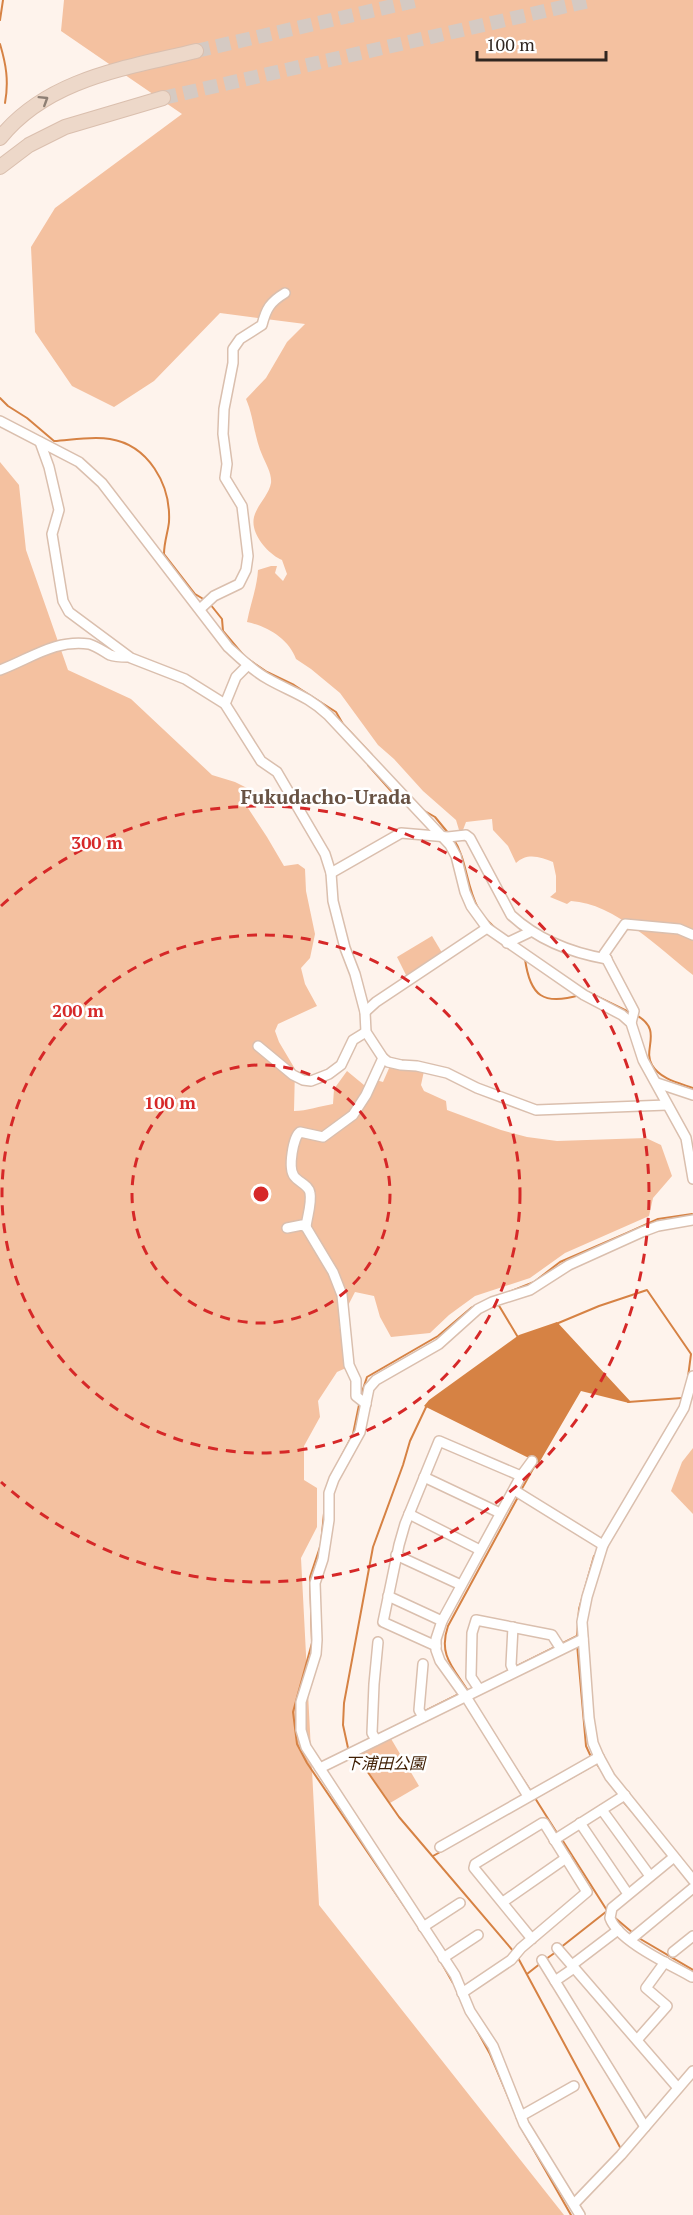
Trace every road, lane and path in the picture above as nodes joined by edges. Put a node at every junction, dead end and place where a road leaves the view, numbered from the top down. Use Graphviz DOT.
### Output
graph roads {
  1 [pos="196,51"];
  2 [pos="163,98"];
  3 [pos="0,138"];
  4 [pos="0,167"];
  5 [pos="285,293"];
  6 [pos="0,421"];
  7 [pos="40,442"];
  8 [pos="205,604"];
  9 [pos="131,658"];
  10 [pos="248,665"];
  11 [pos="0,670"];
  12 [pos="225,704"];
  13 [pos="448,837"];
  14 [pos="331,873"];
  15 [pos="487,928"];
  16 [pos="530,932"];
  17 [pos="693,935"];
  18 [pos="510,941"];
  19 [pos="607,959"];
  20 [pos="365,1012"];
  21 [pos="633,1017"];
  22 [pos="366,1032"];
  23 [pos="258,1046"];
  24 [pos="383,1058"];
  25 [pos="657,1083"];
  26 [pos="693,1095"];
  27 [pos="667,1105"];
  28 [pos="693,1179"];
  29 [pos="693,1220"];
  30 [pos="306,1227"];
  31 [pos="287,1228"];
  32 [pos="693,1376"];
  33 [pos="366,1404"];
  34 [pos="532,1461"];
  35 [pos="521,1476"];
  36 [pos="424,1477"];
  37 [pos="518,1492"];
  38 [pos="500,1513"];
  39 [pos="409,1514"];
  40 [pos="603,1545"];
  41 [pos="480,1550"];
  42 [pos="396,1555"];
  43 [pos="461,1585"];
  44 [pos="388,1596"];
  45 [pos="442,1621"];
  46 [pos="513,1627"];
  47 [pos="579,1640"];
  48 [pos="378,1642"];
  49 [pos="436,1646"];
  50 [pos="560,1646"];
  51 [pos="423,1664"];
  52 [pos="513,1669"];
  53 [pos="470,1692"];
  54 [pos="421,1715"];
  55 [pos="375,1738"];
  56 [pos="595,1759"];
  57 [pos="320,1768"];
  58 [pos="531,1795"];
  59 [pos="622,1797"];
  60 [pos="602,1809"];
  61 [pos="580,1823"];
  62 [pos="557,1838"];
  63 [pos="440,1847"];
  64 [pos="674,1857"];
  65 [pos="566,1858"];
  66 [pos="650,1876"];
  67 [pos="693,1880"];
  68 [pos="693,1888"];
  69 [pos="628,1894"];
  70 [pos="503,1902"];
  71 [pos="460,1903"];
  72 [pos="423,1927"];
  73 [pos="618,1930"];
  74 [pos="478,1935"];
  75 [pos="693,1936"];
  76 [pos="633,1937"];
  77 [pos="532,1939"];
  78 [pos="558,1949"];
  79 [pos="673,1952"];
  80 [pos="443,1958"];
  81 [pos="542,1961"];
  82 [pos="665,1962"];
  83 [pos="572,1968"];
  84 [pos="692,1977"];
  85 [pos="555,1981"];
  86 [pos="462,1993"];
  87 [pos="637,2040"];
  88 [pos="693,2070"];
  89 [pos="574,2086"];
  90 [pos="678,2088"];
  91 [pos="521,2116"];
  92 [pos="645,2127"];
  93 [pos="574,2204"];
  94 [pos="580,2215"];
  3 -- 1 [label="street, one-way"];
  2 -- 4 [label="street"];
  5 -- 8 [label="street"];
  6 -- 7 [label="street"];
  7 -- 8 [label="street"];
  7 -- 9 [label="street"];
  8 -- 10 [label="street"];
  9 -- 11 [label="street"];
  9 -- 12 [label="street"];
  10 -- 12 [label="street"];
  10 -- 13 [label="street"];
  12 -- 14 [label="street"];
  13 -- 14 [label="street"];
  13 -- 15 [label="street"];
  13 -- 16 [label="street"];
  14 -- 20 [label="street"];
  15 -- 18 [label="street"];
  15 -- 20 [label="street"];
  16 -- 18 [label="street"];
  16 -- 19 [label="street"];
  17 -- 19 [label="street"];
  18 -- 21 [label="street"];
  19 -- 21 [label="street"];
  20 -- 22 [label="street"];
  21 -- 25 [label="street"];
  22 -- 23 [label="street"];
  22 -- 24 [label="street"];
  24 -- 27 [label="street"];
  24 -- 30 [label="street"];
  25 -- 26 [label="street"];
  25 -- 27 [label="street"];
  27 -- 28 [label="street"];
  29 -- 33 [label="street"];
  30 -- 31 [label="street"];
  30 -- 33 [label="street"];
  32 -- 40 [label="street"];
  33 -- 57 [label="street"];
  34 -- 35 [label="street"];
  35 -- 36 [label="street"];
  35 -- 37 [label="street"];
  36 -- 38 [label="street"];
  36 -- 39 [label="street"];
  37 -- 38 [label="street"];
  37 -- 40 [label="street"];
  38 -- 41 [label="street"];
  39 -- 41 [label="street"];
  39 -- 42 [label="street"];
  40 -- 47 [label="street"];
  41 -- 43 [label="street"];
  42 -- 43 [label="street"];
  42 -- 44 [label="street"];
  43 -- 45 [label="street"];
  44 -- 45 [label="street"];
  44 -- 49 [label="street"];
  45 -- 49 [label="street"];
  46 -- 50 [label="street"];
  46 -- 52 [label="street"];
  46 -- 53 [label="street"];
  47 -- 50 [label="street"];
  47 -- 56 [label="street"];
  48 -- 55 [label="street"];
  49 -- 53 [label="street"];
  50 -- 52 [label="street"];
  51 -- 54 [label="street"];
  52 -- 53 [label="street"];
  53 -- 54 [label="street"];
  53 -- 58 [label="street"];
  54 -- 55 [label="street"];
  55 -- 57 [label="street"];
  56 -- 58 [label="street"];
  56 -- 59 [label="street"];
  57 -- 72 [label="street"];
  58 -- 63 [label="street"];
  59 -- 60 [label="street"];
  59 -- 64 [label="street"];
  60 -- 61 [label="street"];
  60 -- 66 [label="street"];
  61 -- 62 [label="street"];
  61 -- 69 [label="street"];
  62 -- 65 [label="street"];
  62 -- 70 [label="street"];
  64 -- 66 [label="street"];
  64 -- 67 [label="street"];
  65 -- 70 [label="street"];
  65 -- 77 [label="street"];
  66 -- 69 [label="street"];
  68 -- 76 [label="street"];
  69 -- 73 [label="street"];
  70 -- 77 [label="street"];
  71 -- 72 [label="street"];
  72 -- 80 [label="street"];
  73 -- 76 [label="street"];
  73 -- 83 [label="street"];
  74 -- 80 [label="street"];
  75 -- 79 [label="street"];
  76 -- 82 [label="street"];
  77 -- 86 [label="street"];
  78 -- 83 [label="street"];
  80 -- 86 [label="street"];
  81 -- 85 [label="street"];
  82 -- 84 [label="street"];
  82 -- 87 [label="street"];
  83 -- 85 [label="street"];
  83 -- 87 [label="street"];
  85 -- 92 [label="street"];
  86 -- 91 [label="street"];
  87 -- 90 [label="street"];
  88 -- 90 [label="street"];
  89 -- 91 [label="street"];
  90 -- 92 [label="street"];
  91 -- 93 [label="street"];
  92 -- 93 [label="street"];
  93 -- 94 [label="street"];
}
